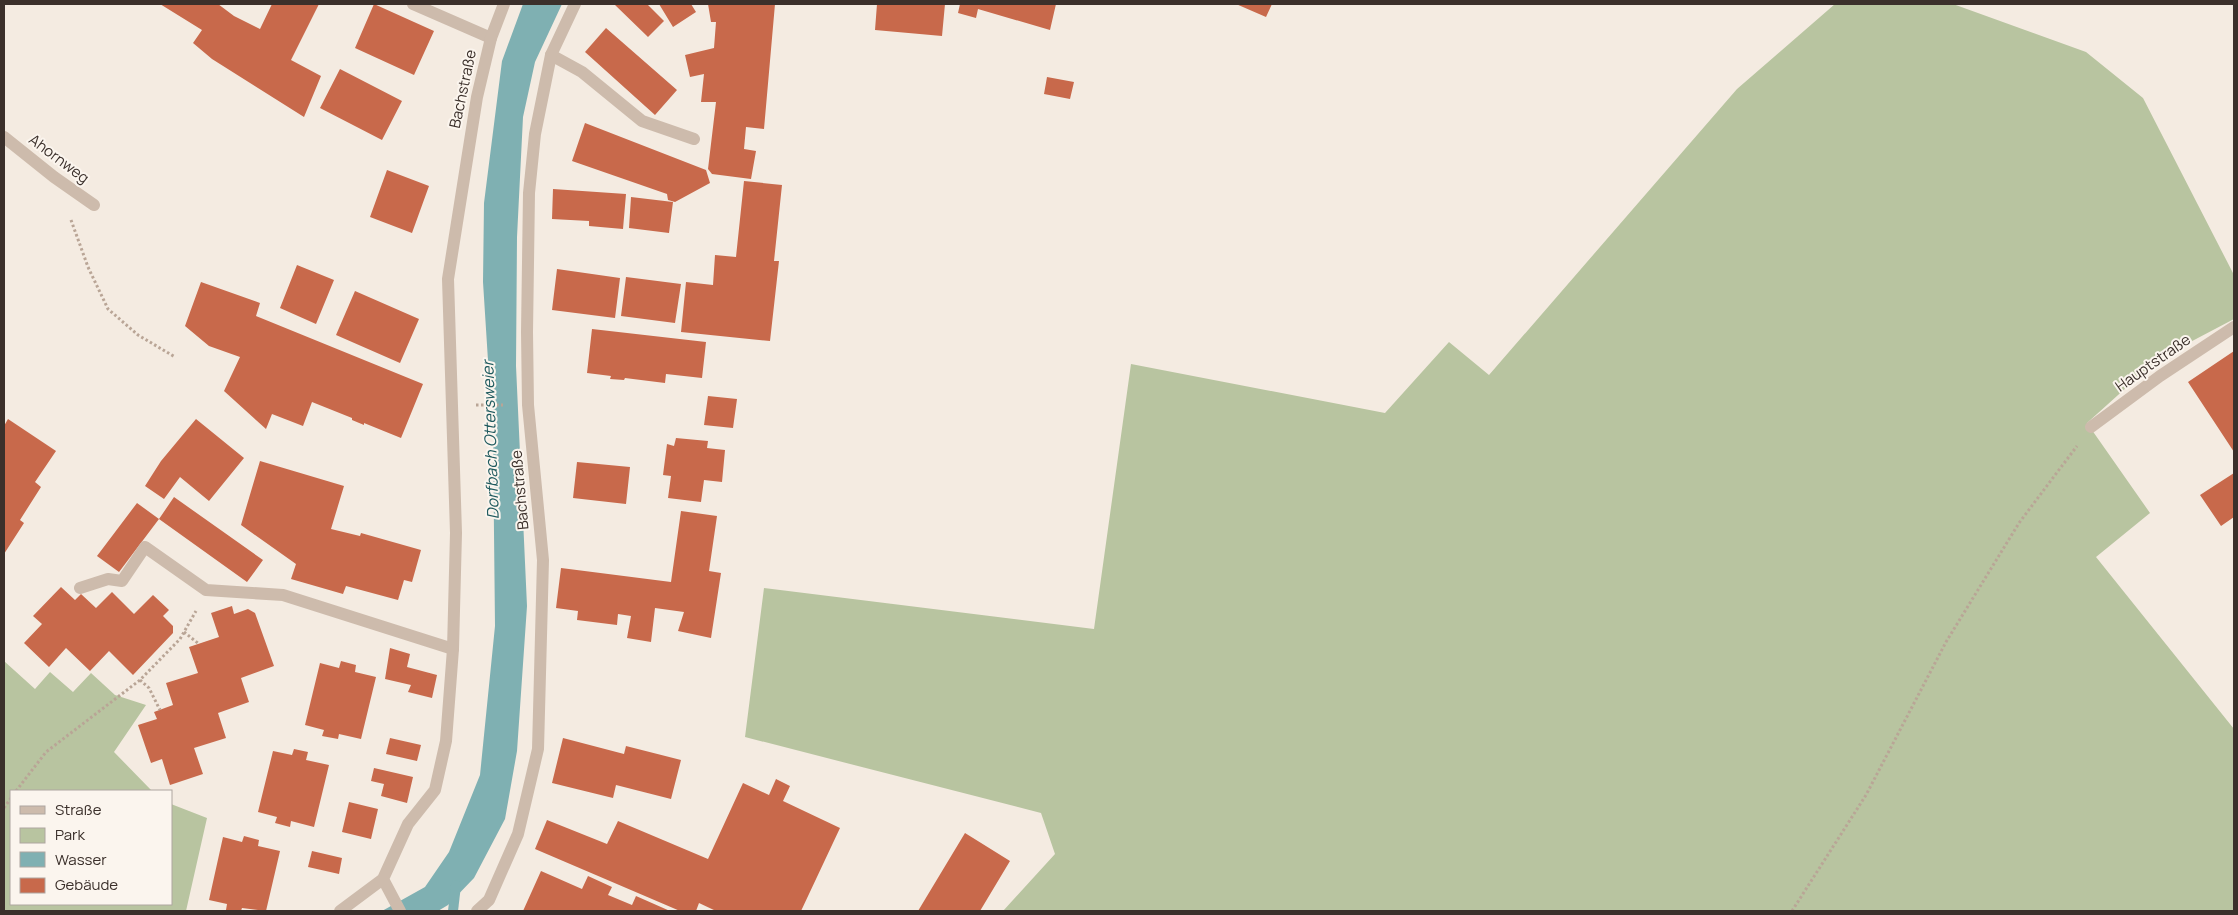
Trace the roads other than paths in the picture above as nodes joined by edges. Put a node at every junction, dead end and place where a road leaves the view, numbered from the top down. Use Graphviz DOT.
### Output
graph roads {
  1 [pos="413,4"];
  2 [pos="504,4"];
  3 [pos="575,4"];
  4 [pos="490,38"];
  5 [pos="552,55"];
  6 [pos="4,137"];
  7 [pos="694,139"];
  8 [pos="94,206"];
  9 [pos="2234,327"];
  10 [pos="2092,428"];
  11 [pos="80,588"];
  12 [pos="453,648"];
  13 [pos="384,879"];
  14 [pos="340,911"];
  15 [pos="400,911"];
  16 [pos="478,911"];
  1 -- 4 [label="street, Bachstraße"];
  2 -- 4 [label="street, Bachstraße"];
  3 -- 5 [label="street, Bachstraße"];
  4 -- 12 [label="street, Bachstraße"];
  5 -- 7 [label="street"];
  5 -- 16 [label="street, Bachstraße"];
  6 -- 8 [label="street, Ahornweg"];
  9 -- 10 [label="street, Hauptstraße"];
  11 -- 12 [label="street"];
  12 -- 13 [label="street, Bachstraße"];
  13 -- 14 [label="street"];
  13 -- 15 [label="street"];
}
